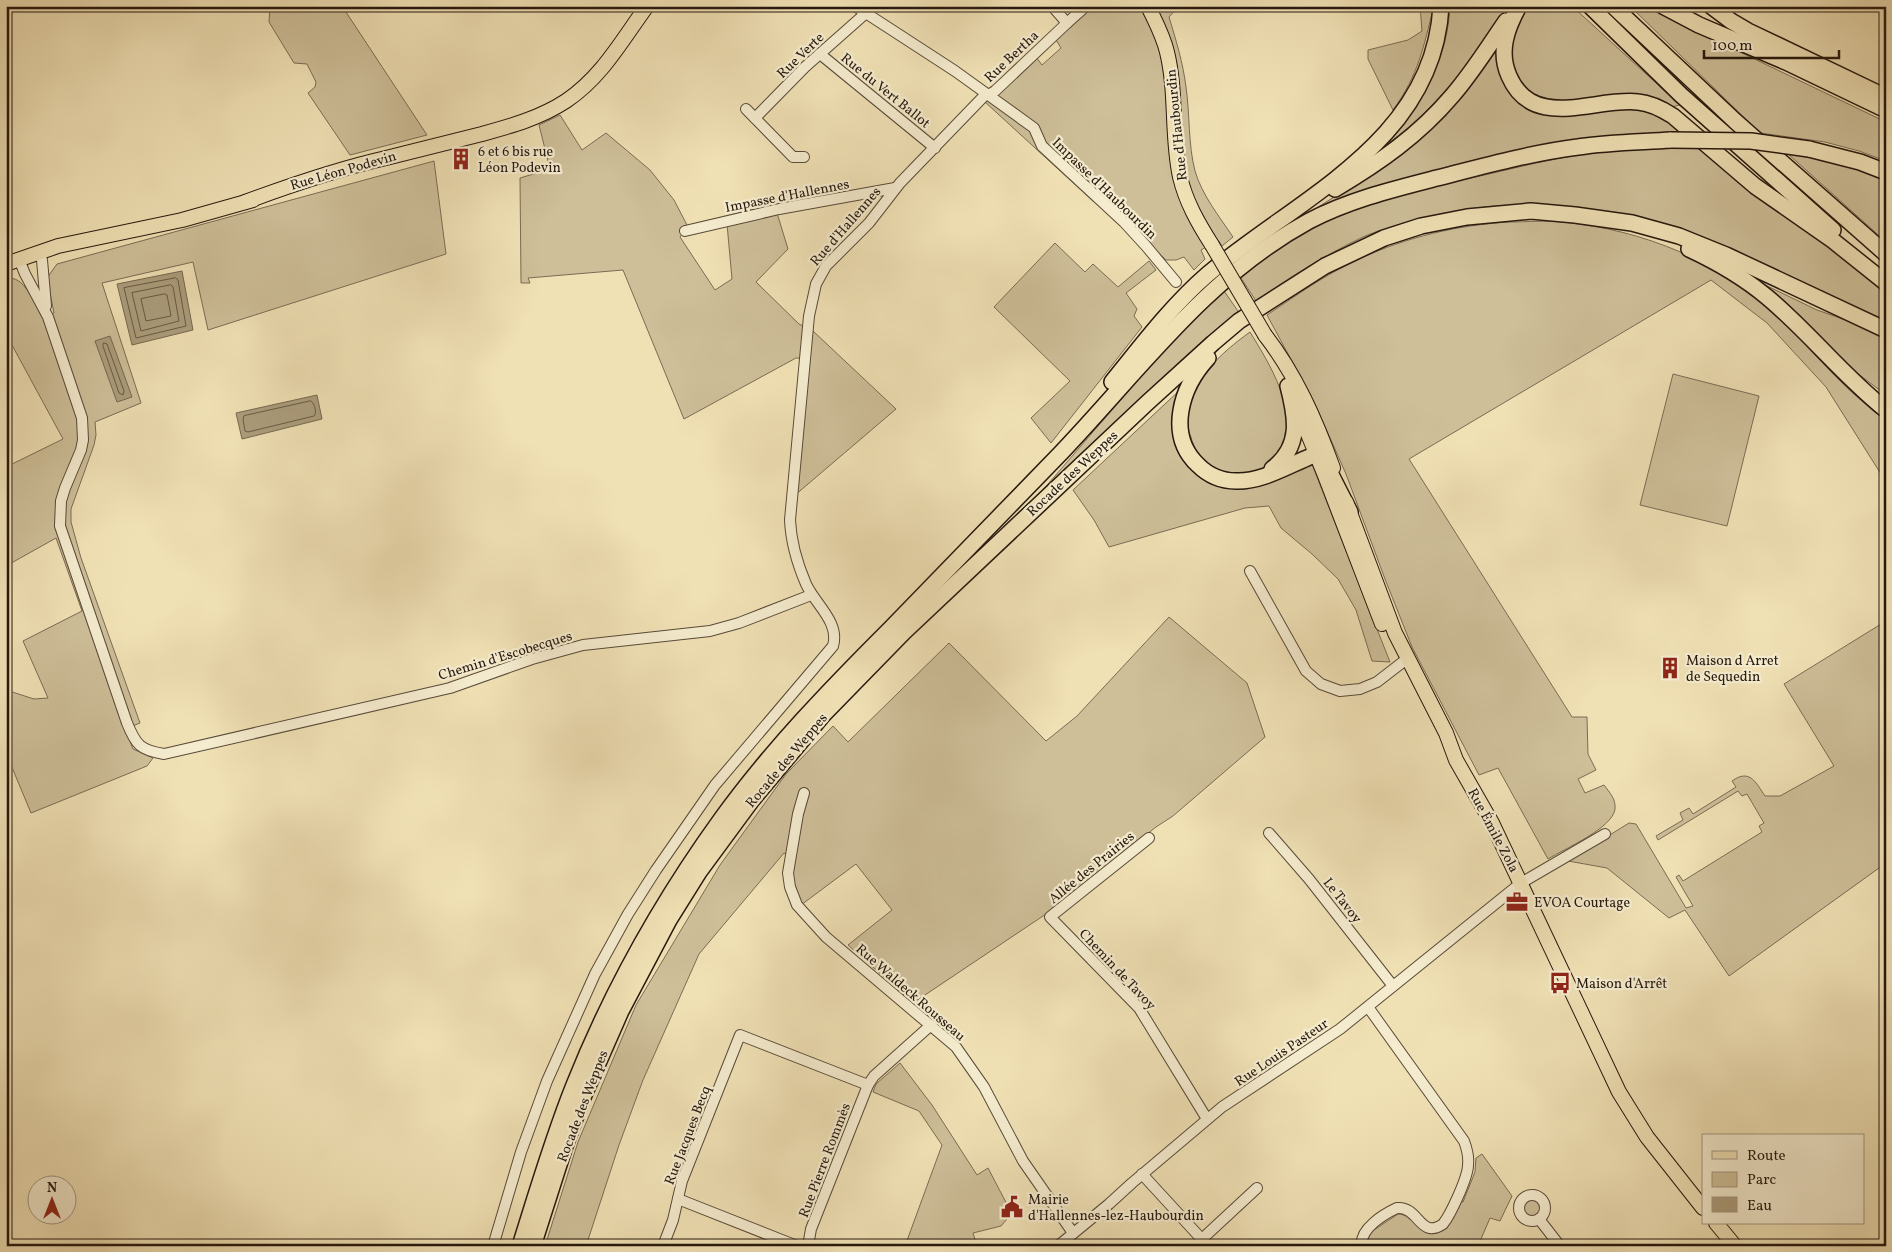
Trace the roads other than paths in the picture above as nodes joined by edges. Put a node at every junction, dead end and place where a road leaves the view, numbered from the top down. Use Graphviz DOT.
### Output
graph roads {
  1 [pos="647,6"];
  2 [pos="855,6"];
  3 [pos="1052,6"];
  4 [pos="1441,6"];
  5 [pos="1518,6"];
  6 [pos="1590,6"];
  7 [pos="1613,6"];
  8 [pos="1663,6"];
  9 [pos="1682,6"];
  10 [pos="1711,6"];
  11 [pos="1082,9"];
  12 [pos="1148,9"];
  13 [pos="866,13"];
  14 [pos="1066,23"];
  15 [pos="820,54"];
  16 [pos="1786,62"];
  17 [pos="986,94"];
  18 [pos="1886,97"];
  19 [pos="746,109"];
  20 [pos="1886,110"];
  21 [pos="755,118"];
  22 [pos="935,148"];
  23 [pos="804,157"];
  24 [pos="1886,172"];
  25 [pos="895,188"];
  26 [pos="1586,216"];
  27 [pos="1278,222"];
  28 [pos="685,231"];
  29 [pos="1886,254"];
  30 [pos="41,256"];
  31 [pos="15,264"];
  32 [pos="6,273"];
  33 [pos="1886,274"];
  34 [pos="1176,282"];
  35 [pos="1886,283"];
  36 [pos="1261,307"];
  37 [pos="48,317"];
  38 [pos="1886,330"];
  39 [pos="1265,335"];
  40 [pos="1288,386"];
  41 [pos="1886,410"];
  42 [pos="1317,455"];
  43 [pos="1261,476"];
  44 [pos="1014,501"];
  45 [pos="1348,517"];
  46 [pos="1250,572"];
  47 [pos="811,595"];
  48 [pos="1404,661"];
  49 [pos="804,793"];
  50 [pos="1269,832"];
  51 [pos="1605,834"];
  52 [pos="1149,838"];
  53 [pos="1521,883"];
  54 [pos="1050,917"];
  55 [pos="1393,986"];
  56 [pos="1368,1007"];
  57 [pos="930,1026"];
  58 [pos="868,1085"];
  59 [pos="1207,1119"];
  60 [pos="1142,1174"];
  61 [pos="1257,1188"];
  62 [pos="678,1199"];
  63 [pos="1702,1207"];
  64 [pos="1539,1219"];
  65 [pos="1717,1224"];
  66 [pos="1073,1232"];
  67 [pos="1205,1242"];
  68 [pos="493,1246"];
  69 [pos="520,1246"];
  70 [pos="533,1246"];
  71 [pos="663,1246"];
  72 [pos="797,1246"];
  73 [pos="808,1246"];
  74 [pos="1058,1246"];
  75 [pos="1362,1246"];
  76 [pos="1560,1246"];
  77 [pos="1736,1246"];
  1 -- 30 [label="main road, Rue Léon Podevin"];
  2 -- 13 [label="street"];
  3 -- 14 [label="street"];
  4 -- 27 [label="highway"];
  5 -- 27 [label="highway"];
  5 -- 35 [label="highway"];
  6 -- 33 [label="highway"];
  7 -- 29 [label="highway"];
  8 -- 16 [label="highway"];
  9 -- 16 [label="highway"];
  10 -- 18 [label="highway"];
  11 -- 14 [label="street, Rue Bertha"];
  12 -- 39 [label="main road, Rue d'Haubourdin, bridge"];
  13 -- 15 [label="street, Rue Verte"];
  13 -- 17 [label="street"];
  14 -- 17 [label="street, Rue Bertha"];
  15 -- 21 [label="street, Rue Verte"];
  15 -- 22 [label="street, Rue du Vert Ballot"];
  16 -- 20 [label="highway"];
  17 -- 22 [label="street, Rue d'Hallennes"];
  17 -- 34 [label="street, Impasse d'Haubourdin"];
  19 -- 21 [label="street"];
  21 -- 23 [label="street"];
  22 -- 25 [label="street, Rue d'Hallennes"];
  24 -- 44 [label="highway, bridge"];
  25 -- 28 [label="street, Impasse d'Hallennes"];
  25 -- 47 [label="street, Rue d'Hallennes"];
  26 -- 36 [label="highway"];
  26 -- 38 [label="highway"];
  26 -- 41 [label="highway"];
  27 -- 44 [label="highway"];
  30 -- 31 [label="main road, Rue Léon Podevin"];
  30 -- 37 [label="street"];
  31 -- 32 [label="main road, Rue Léon Podevin"];
  31 -- 37 [label="street"];
  36 -- 43 [label="highway"];
  36 -- 70 [label="highway, Rocade des Weppes"];
  37 -- 47 [label="street, Chemin d'Escobecques"];
  39 -- 40 [label="main road, Rue d'Haubourdin"];
  39 -- 45 [label="main road, Rue d'Haubourdin"];
  40 -- 42 [label="main road, Rue d'Haubourdin"];
  40 -- 43 [label="highway"];
  42 -- 43 [label="highway"];
  42 -- 45 [label="highway"];
  44 -- 69 [label="highway, Rocade des Weppes"];
  45 -- 48 [label="main road"];
  46 -- 48 [label="street"];
  47 -- 68 [label="street"];
  48 -- 53 [label="main road, Rue Émile Zola"];
  49 -- 57 [label="street, Rue Waldeck Rousseau"];
  50 -- 55 [label="street, Le Tavoy"];
  51 -- 53 [label="street, Rue Louis Pasteur"];
  52 -- 54 [label="street, Allée des Prairies"];
  53 -- 55 [label="street, Rue Louis Pasteur"];
  53 -- 63 [label="main road, Rue Émile Zola"];
  54 -- 59 [label="street, Chemin de Tavoy"];
  55 -- 56 [label="street, Rue Louis Pasteur"];
  56 -- 59 [label="street, Rue Louis Pasteur"];
  56 -- 75 [label="street"];
  57 -- 58 [label="street, Rue Pierre Rommès"];
  57 -- 66 [label="street, Rue Waldeck Rousseau"];
  58 -- 62 [label="street, Rue Jacques Becq"];
  58 -- 73 [label="street, Rue Pierre Rommès"];
  59 -- 60 [label="street, Rue Louis Pasteur"];
  60 -- 66 [label="street, Rue Louis Pasteur"];
  60 -- 67 [label="street"];
  61 -- 67 [label="street"];
  62 -- 71 [label="street, Rue Jacques Becq"];
  62 -- 72 [label="street"];
  64 -- 76 [label="street"];
  65 -- 77 [label="main road"];
  66 -- 74 [label="street, Rue Louis Pasteur"];
}
